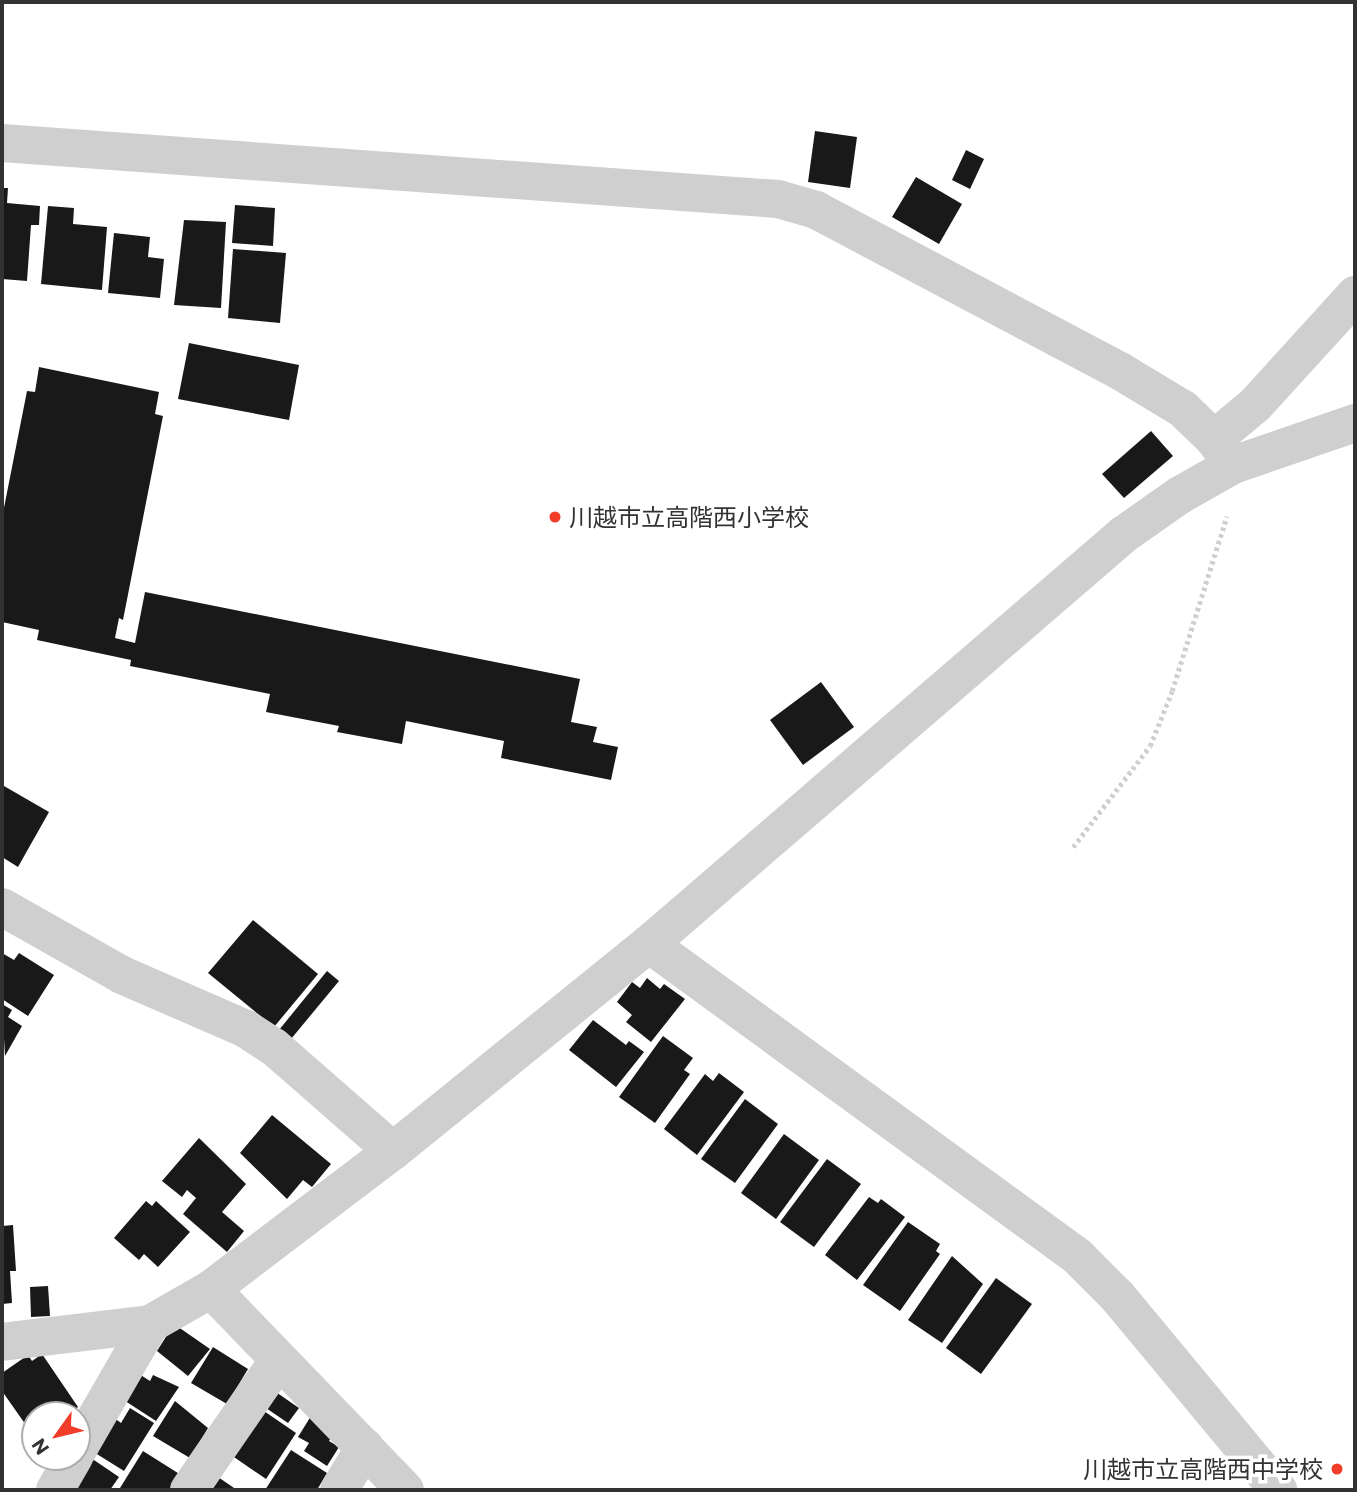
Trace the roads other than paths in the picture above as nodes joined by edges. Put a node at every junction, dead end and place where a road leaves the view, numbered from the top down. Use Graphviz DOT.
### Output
graph roads {
  1 [pos="2,143"];
  2 [pos="1355,295"];
  3 [pos="1355,424"];
  4 [pos="1224,452"];
  5 [pos="2,907"];
  6 [pos="649,944"];
  7 [pos="393,1151"];
  8 [pos="211,1289"];
  9 [pos="150,1324"];
  10 [pos="2,1342"];
  11 [pos="278,1361"];
  12 [pos="91,1427"];
  13 [pos="365,1447"];
  14 [pos="66,1471"];
  15 [pos="55,1490"];
  16 [pos="189,1490"];
  17 [pos="339,1490"];
  18 [pos="405,1490"];
  19 [pos="1278,1490"];
  1 -- 4 [label="street"];
  2 -- 4 [label="street"];
  3 -- 4 [label="street"];
  4 -- 6 [label="street"];
  5 -- 7 [label="street"];
  6 -- 7 [label="street"];
  6 -- 19 [label="street"];
  7 -- 8 [label="street"];
  8 -- 9 [label="street"];
  8 -- 11 [label="street"];
  9 -- 10 [label="street"];
  9 -- 12 [label="street"];
  11 -- 13 [label="street"];
  11 -- 16 [label="street"];
  13 -- 17 [label="street"];
  13 -- 18 [label="street"];
  14 -- 15 [label="street"];
}
